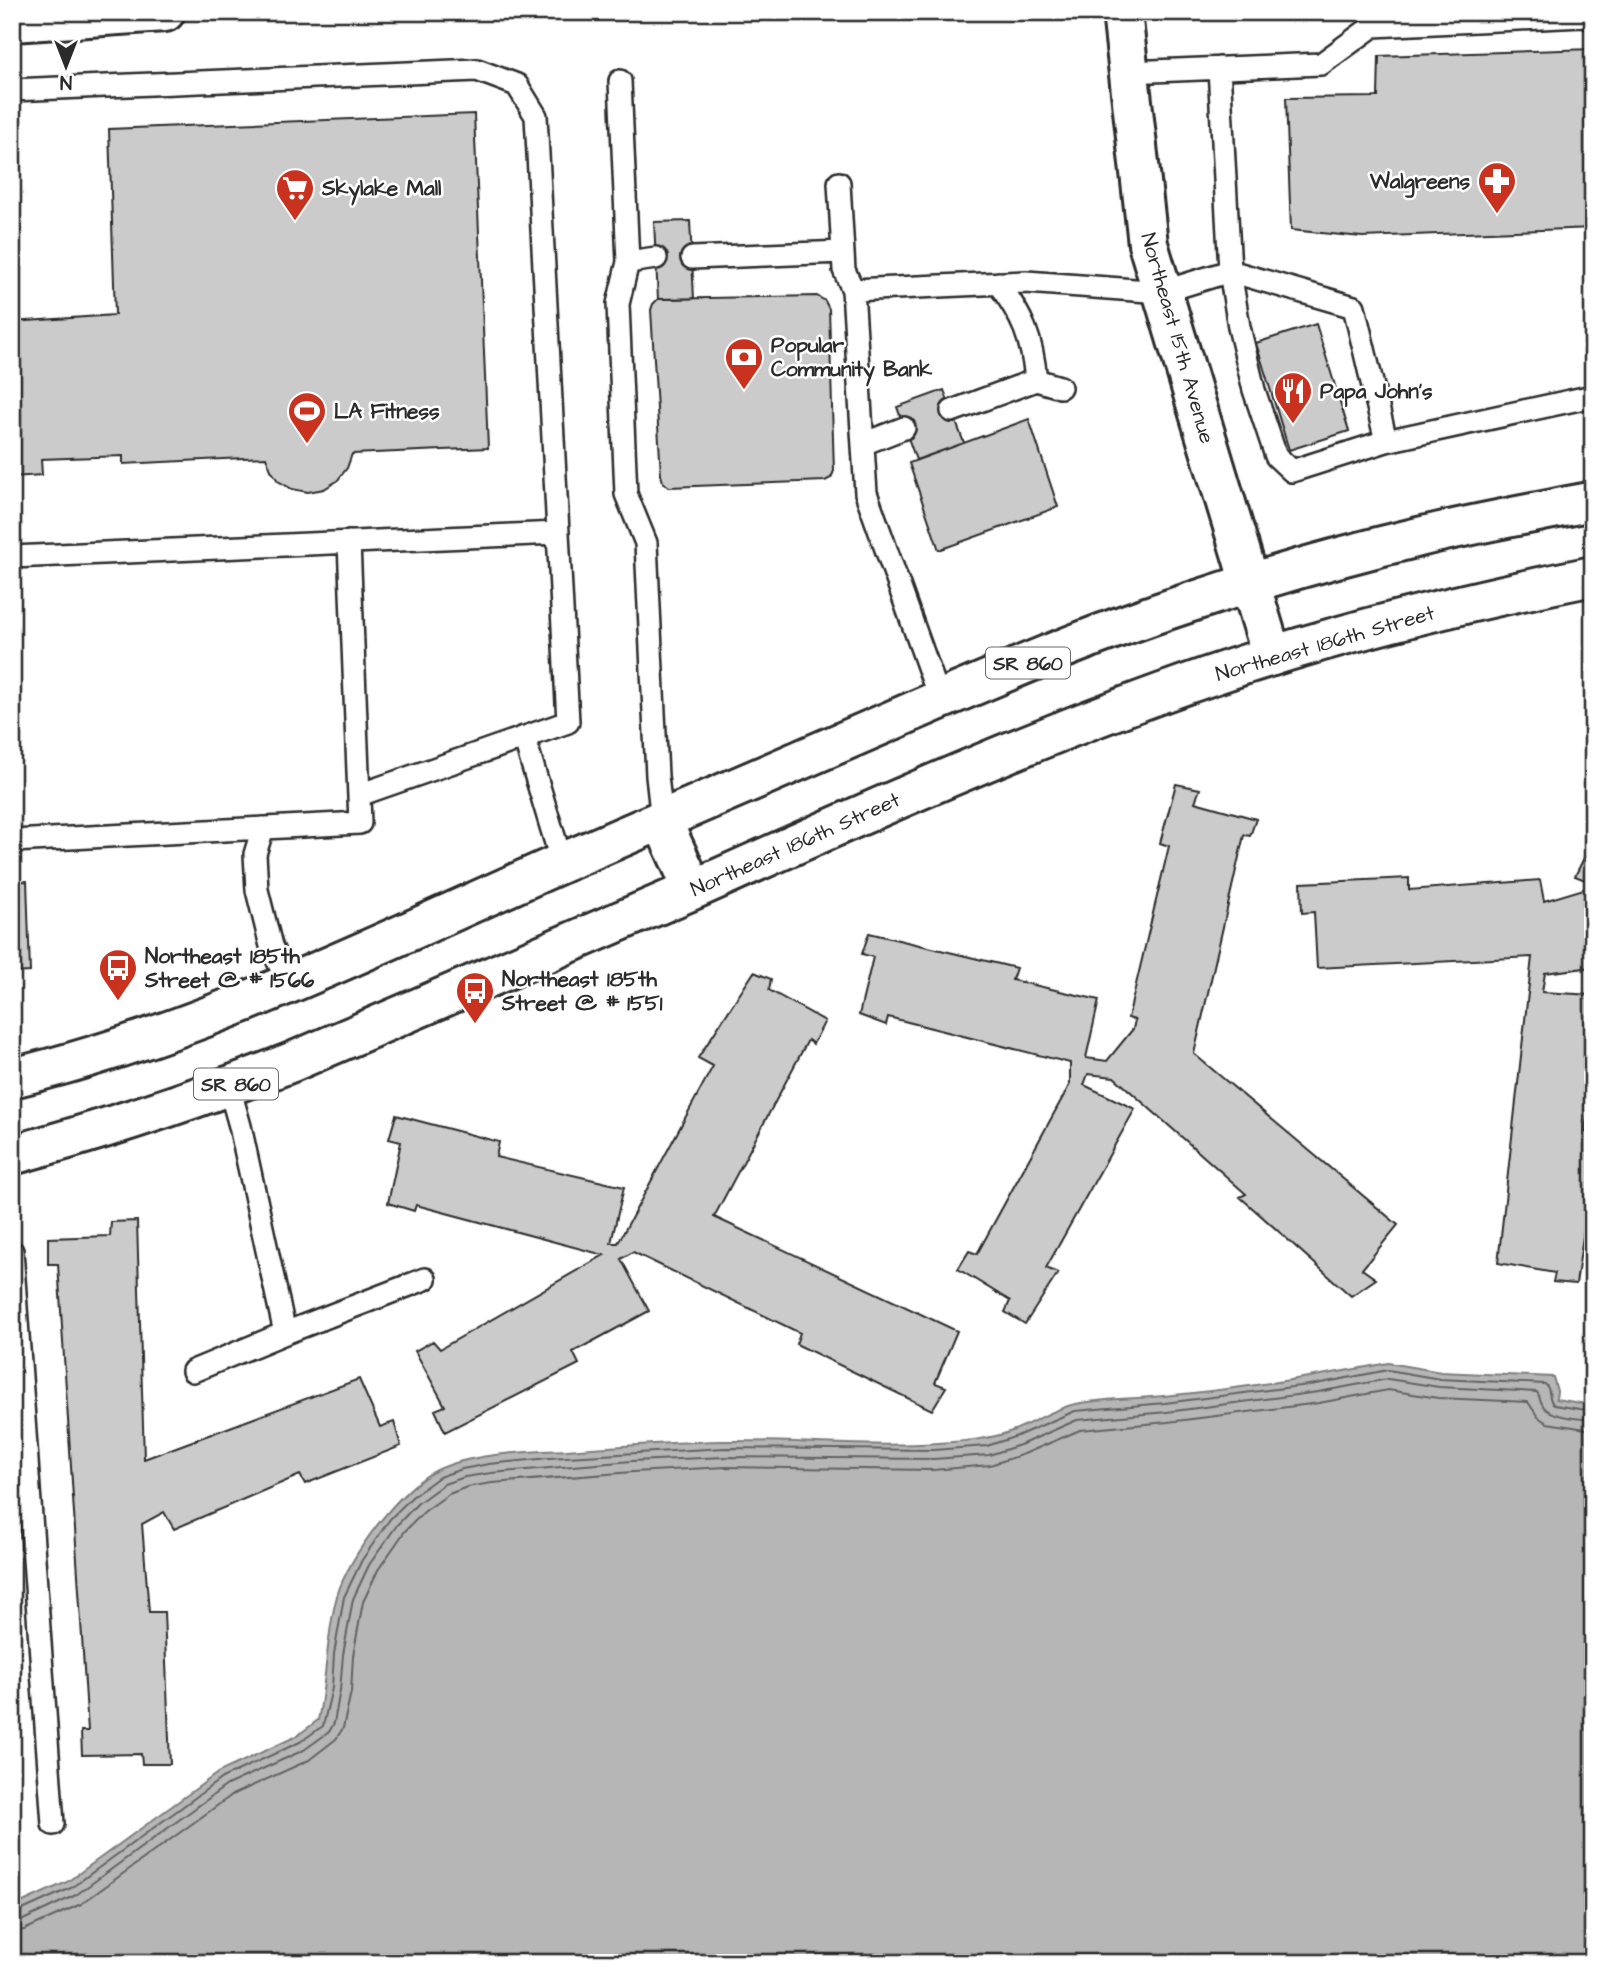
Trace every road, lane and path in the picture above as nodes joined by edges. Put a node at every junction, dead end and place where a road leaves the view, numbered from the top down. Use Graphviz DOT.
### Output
graph roads {
  1 [pos="165,12"];
  2 [pos="1122,12"];
  3 [pos="31,18"];
  4 [pos="1593,19"];
  5 [pos="1219,68"];
  6 [pos="1128,72"];
  7 [pos="620,81"];
  8 [pos="12,90"];
  9 [pos="839,183"];
  10 [pos="843,252"];
  11 [pos="656,258"];
  12 [pos="692,258"];
  13 [pos="628,262"];
  14 [pos="1230,271"];
  15 [pos="998,284"];
  16 [pos="853,290"];
  17 [pos="1162,292"];
  18 [pos="1036,380"];
  19 [pos="1060,387"];
  20 [pos="1593,396"];
  21 [pos="952,411"];
  22 [pos="904,428"];
  23 [pos="1386,441"];
  24 [pos="863,444"];
  25 [pos="1593,501"];
  26 [pos="558,533"];
  27 [pos="349,542"];
  28 [pos="12,556"];
  29 [pos="1593,576"];
  30 [pos="1250,584"];
  31 [pos="1272,656"];
  32 [pos="940,700"];
  33 [pos="524,737"];
  34 [pos="359,795"];
  35 [pos="662,821"];
  36 [pos="263,828"];
  37 [pos="12,841"];
  38 [pos="562,863"];
  39 [pos="693,889"];
  40 [pos="288,984"];
  41 [pos="19,1079"];
  42 [pos="229,1087"];
  43 [pos="12,1156"];
  44 [pos="12,1251"];
  45 [pos="425,1279"];
  46 [pos="285,1333"];
  47 [pos="193,1371"];
  48 [pos="53,1824"];
  1 -- 3 [label="main road"];
  2 -- 6 [label="main road, Northeast 15th Avenue"];
  4 -- 5 [label="lane"];
  5 -- 6 [label="lane"];
  5 -- 14 [label="lane"];
  6 -- 17 [label="main road, Northeast 15th Avenue"];
  7 -- 13 [label="lane"];
  8 -- 26 [label="lane"];
  9 -- 10 [label="lane"];
  10 -- 12 [label="lane"];
  10 -- 16 [label="lane"];
  11 -- 13 [label="lane"];
  13 -- 35 [label="lane"];
  14 -- 17 [label="lane"];
  14 -- 23 [label="lane"];
  14 -- 23 [label="lane"];
  15 -- 16 [label="lane"];
  15 -- 17 [label="lane"];
  15 -- 18 [label="lane"];
  16 -- 24 [label="lane"];
  17 -- 30 [label="main road, Northeast 15th Avenue"];
  18 -- 19 [label="lane"];
  18 -- 21 [label="lane"];
  20 -- 23 [label="lane"];
  22 -- 24 [label="lane"];
  24 -- 32 [label="lane"];
  25 -- 30 [label="main road, SR 860"];
  26 -- 27 [label="lane"];
  26 -- 33 [label="lane"];
  27 -- 28 [label="lane"];
  27 -- 34 [label="lane"];
  29 -- 31 [label="main road, Northeast 186th Street / SR 860"];
  30 -- 31 [label="main road, Northeast 15th Avenue"];
  30 -- 32 [label="main road, SR 860"];
  31 -- 39 [label="main road, Northeast 186th Street / SR 860"];
  32 -- 35 [label="main road, SR 860"];
  33 -- 34 [label="lane"];
  33 -- 38 [label="lane"];
  34 -- 36 [label="lane"];
  35 -- 38 [label="main road, SR 860"];
  35 -- 39 [label="main road"];
  36 -- 37 [label="lane"];
  36 -- 40 [label="lane"];
  38 -- 40 [label="main road, SR 860"];
  39 -- 42 [label="main road, Northeast 186th Street / SR 860"];
  40 -- 41 [label="main road, SR 860"];
  42 -- 43 [label="main road, Northeast 186th Street / SR 860"];
  42 -- 46 [label="lane"];
  44 -- 48 [label="lane"];
  45 -- 46 [label="lane"];
  46 -- 47 [label="lane"];
}
